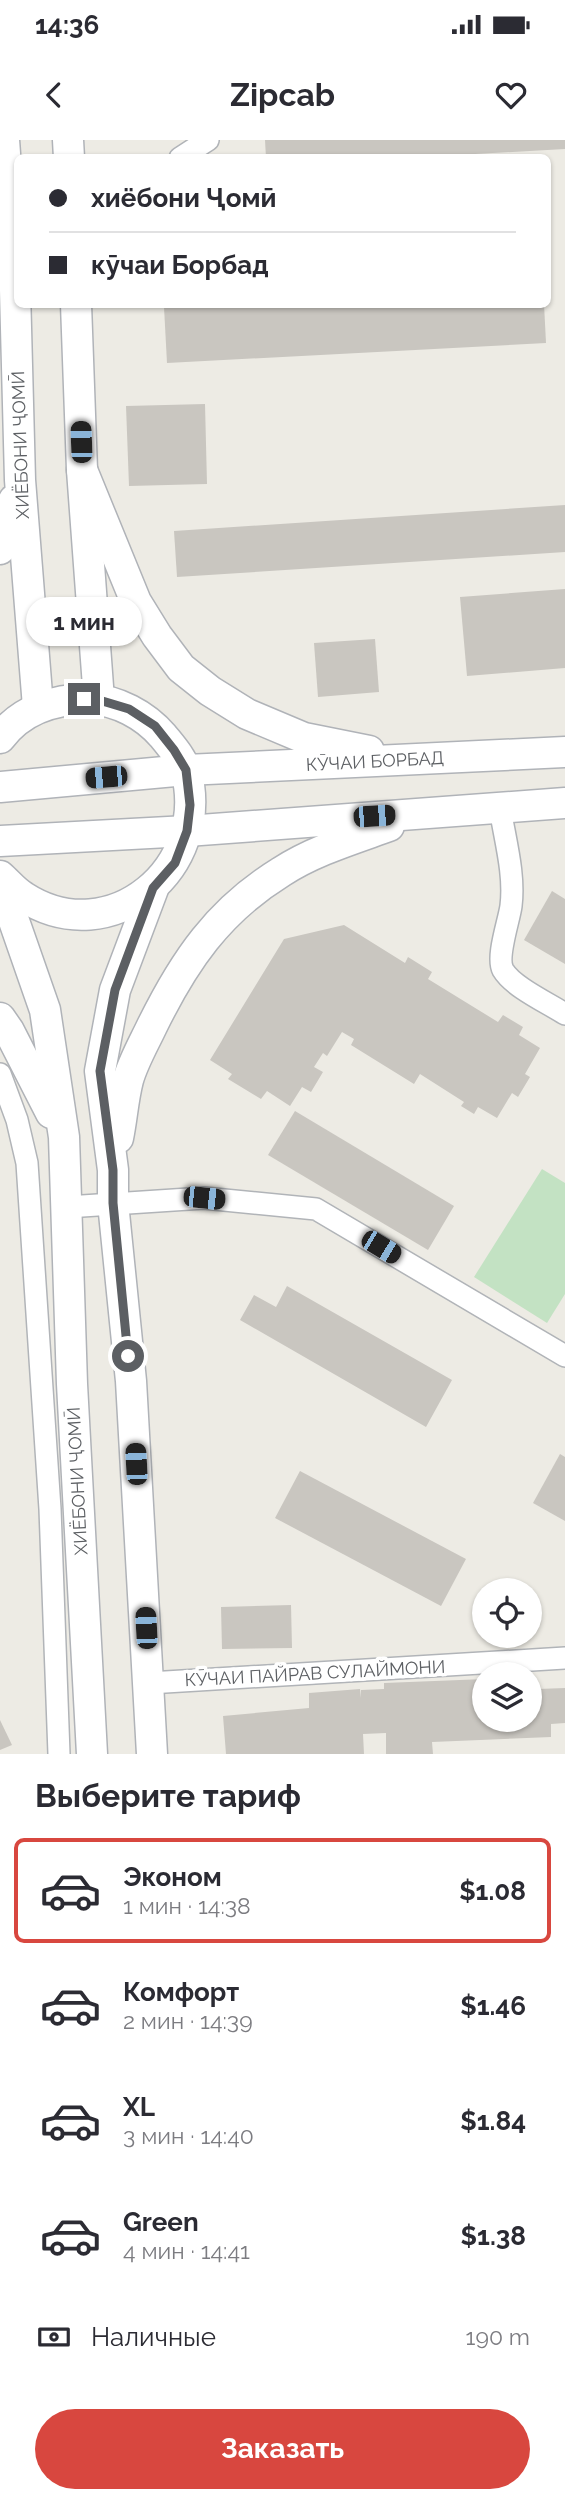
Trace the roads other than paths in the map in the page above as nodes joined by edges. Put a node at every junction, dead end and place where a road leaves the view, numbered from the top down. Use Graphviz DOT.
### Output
graph roads {
  1 [pos="5,140"];
  2 [pos="208,140"];
  3 [pos="186,154"];
  4 [pos="14,275"];
  5 [pos="15,308"];
  6 [pos="76,308"];
  7 [pos="82,470"];
  8 [pos="20,480"];
  9 [pos="0,549"];
  10 [pos="99,700"];
  11 [pos="38,707"];
  12 [pos="0,738"];
  13 [pos="565,752"];
  14 [pos="410,759"];
  15 [pos="186,770"];
  16 [pos="0,787"];
  17 [pos="565,803"];
  18 [pos="500,808"];
  19 [pos="427,812"];
  20 [pos="187,831"];
  21 [pos="0,841"];
  22 [pos="0,876"];
  23 [pos="0,881"];
  24 [pos="153,888"];
  25 [pos="565,1014"];
  26 [pos="0,1018"];
  27 [pos="0,1074"];
  28 [pos="64,1137"];
  29 [pos="113,1187"];
  30 [pos="67,1207"];
  31 [pos="565,1356"];
  32 [pos="72,1384"];
  33 [pos="41,1385"];
  34 [pos="565,1658"];
  35 [pos="149,1682"];
  36 [pos="60,1754"];
  37 [pos="92,1754"];
  38 [pos="152,1754"];
  1 -- 4 [label="main road, ХИЁБОНИ ҶОМӢ"];
  2 -- 3 [label="street"];
  5 -- 8 [label="main road, ХИЁБОНИ ҶОМӢ"];
  6 -- 7 [label="main road"];
  7 -- 10 [label="main road"];
  7 -- 14 [label="main road"];
  8 -- 9 [label="main road"];
  8 -- 11 [label="main road, ХИЁБОНИ ҶОМӢ"];
  10 -- 11 [label="main road"];
  10 -- 15 [label="main road"];
  11 -- 12 [label="main road"];
  13 -- 14 [label="main road, КӮЧАИ БОРБАД"];
  14 -- 15 [label="main road, КӮЧАИ БОРБАД"];
  15 -- 16 [label="main road, КӮЧАИ БОРБАД"];
  15 -- 20 [label="main road"];
  17 -- 18 [label="main road"];
  18 -- 19 [label="main road"];
  18 -- 25 [label="street"];
  19 -- 20 [label="main road"];
  19 -- 29 [label="main road"];
  20 -- 21 [label="main road"];
  20 -- 24 [label="main road"];
  22 -- 24 [label="main road"];
  23 -- 28 [label="main road, ХИЁБОНИ ҶОМӢ"];
  24 -- 29 [label="main road"];
  26 -- 28 [label="main road"];
  27 -- 33 [label="street"];
  28 -- 30 [label="main road, ХИЁБОНИ ҶОМӢ"];
  29 -- 30 [label="street"];
  29 -- 31 [label="street"];
  29 -- 35 [label="main road"];
  30 -- 32 [label="main road, ХИЁБОНИ ҶОМӢ"];
  32 -- 33 [label="street"];
  32 -- 37 [label="main road, ХИЁБОНИ ҶОМӢ"];
  33 -- 36 [label="street"];
  34 -- 35 [label="street, КӮЧАИ ПАЙРАВ СУЛАЙМОНИ"];
  35 -- 38 [label="main road"];
}
